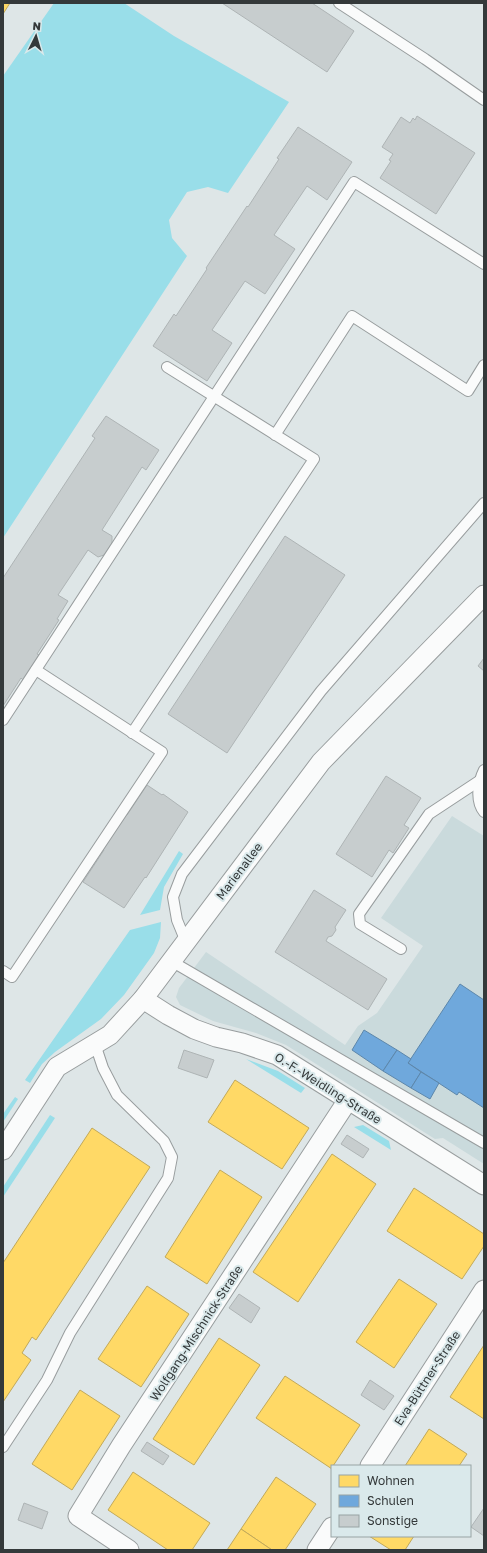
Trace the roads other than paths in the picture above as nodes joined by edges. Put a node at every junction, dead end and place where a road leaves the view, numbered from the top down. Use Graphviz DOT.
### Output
graph roads {
  1 [pos="339,3"];
  2 [pos="484,100"];
  3 [pos="484,264"];
  4 [pos="484,366"];
  5 [pos="167,367"];
  6 [pos="214,396"];
  7 [pos="276,435"];
  8 [pos="484,503"];
  9 [pos="484,595"];
  10 [pos="36,670"];
  11 [pos="3,720"];
  12 [pos="132,733"];
  13 [pos="484,770"];
  14 [pos="479,781"];
  15 [pos="484,812"];
  16 [pos="186,942"];
  17 [pos="401,949"];
  18 [pos="172,961"];
  19 [pos="3,971"];
  20 [pos="143,999"];
  21 [pos="95,1044"];
  22 [pos="348,1100"];
  23 [pos="484,1144"];
  24 [pos="3,1150"];
  25 [pos="484,1185"];
  26 [pos="484,1290"];
  27 [pos="3,1447"];
  28 [pos="371,1465"];
  29 [pos="331,1529"];
  30 [pos="129,1550"];
  31 [pos="317,1550"];
  1 -- 2 [label="lane"];
  3 -- 6 [label="lane"];
  4 -- 7 [label="lane"];
  5 -- 6 [label="lane"];
  6 -- 7 [label="lane"];
  6 -- 10 [label="lane"];
  7 -- 12 [label="lane"];
  8 -- 16 [label="lane"];
  9 -- 16 [label="street, Marienallee"];
  10 -- 11 [label="lane"];
  10 -- 12 [label="lane"];
  12 -- 19 [label="lane"];
  13 -- 14 [label="lane"];
  14 -- 15 [label="lane"];
  14 -- 17 [label="lane"];
  16 -- 18 [label="street, Marienallee"];
  18 -- 20 [label="street, Marienallee"];
  18 -- 23 [label="lane"];
  20 -- 21 [label="street, Marienallee"];
  20 -- 22 [label="street, O.-F.-Weidling-Straße"];
  21 -- 24 [label="street, Marienallee"];
  21 -- 27 [label="lane"];
  22 -- 25 [label="street, O.-F.-Weidling-Straße"];
  22 -- 30 [label="street, Wolfgang-Mischnick-Straße"];
  26 -- 28 [label="street, Eva-Büttner-Straße"];
  29 -- 31 [label="street"];
}
